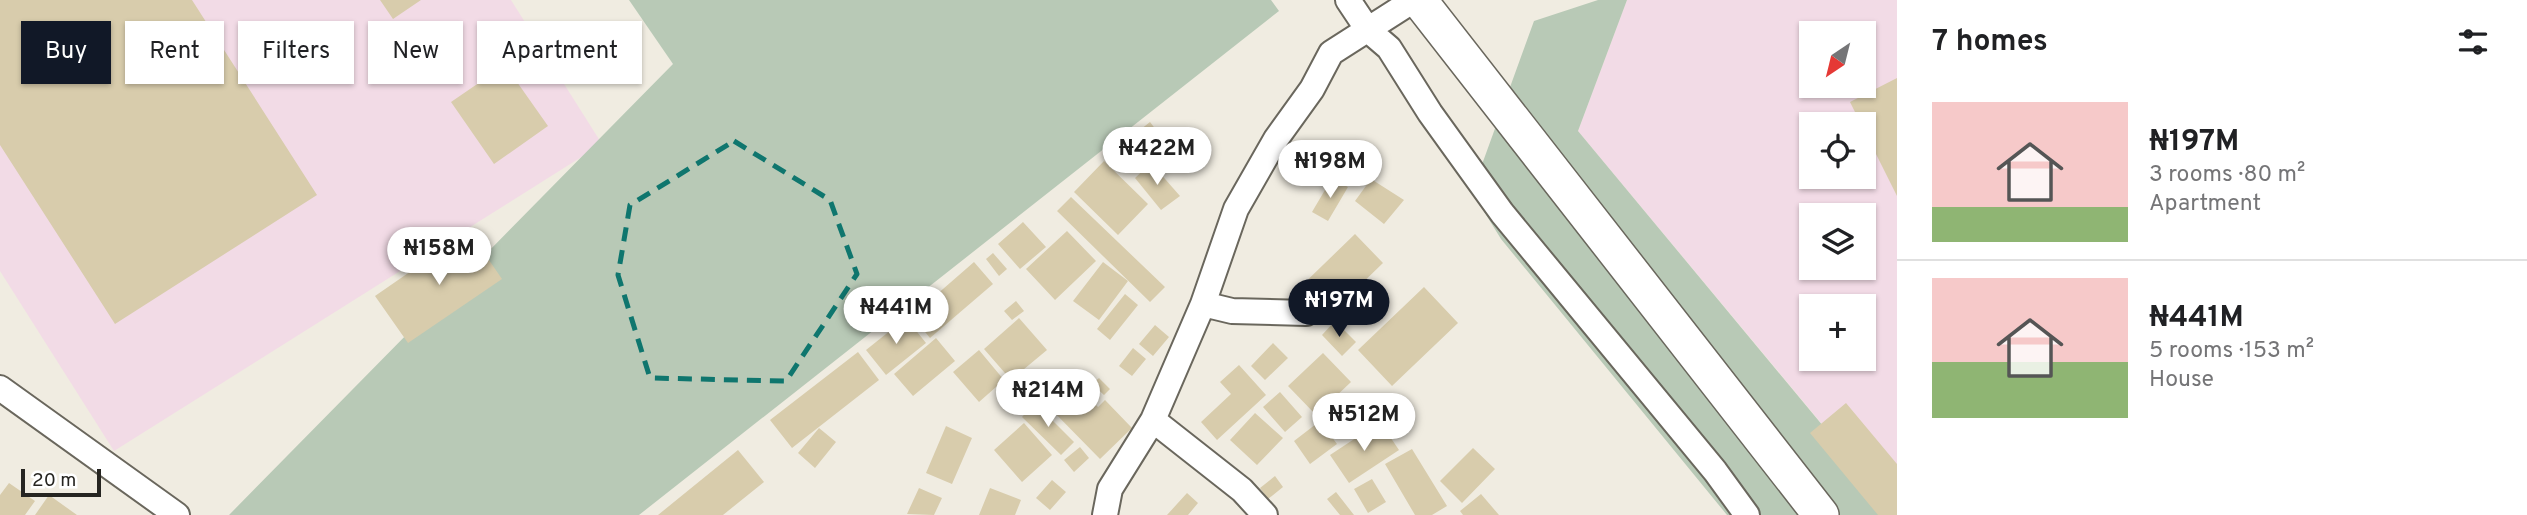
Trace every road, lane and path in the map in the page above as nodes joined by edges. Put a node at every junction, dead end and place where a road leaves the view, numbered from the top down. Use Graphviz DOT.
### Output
graph roads {
  1 [pos="1348,0"];
  2 [pos="1416,0"];
  3 [pos="1368,30"];
  4 [pos="1203,304"];
  5 [pos="1306,313"];
  6 [pos="0,387"];
  7 [pos="1153,420"];
  8 [pos="177,515"];
  9 [pos="1105,515"];
  10 [pos="1265,515"];
  11 [pos="1747,515"];
  12 [pos="1821,515"];
  1 -- 3 [label="street"];
  2 -- 3 [label="street"];
  2 -- 12 [label="street"];
  3 -- 4 [label="street"];
  3 -- 11 [label="street"];
  4 -- 5 [label="street"];
  4 -- 7 [label="street"];
  6 -- 8 [label="street"];
  7 -- 9 [label="street"];
  7 -- 10 [label="street"];
}
